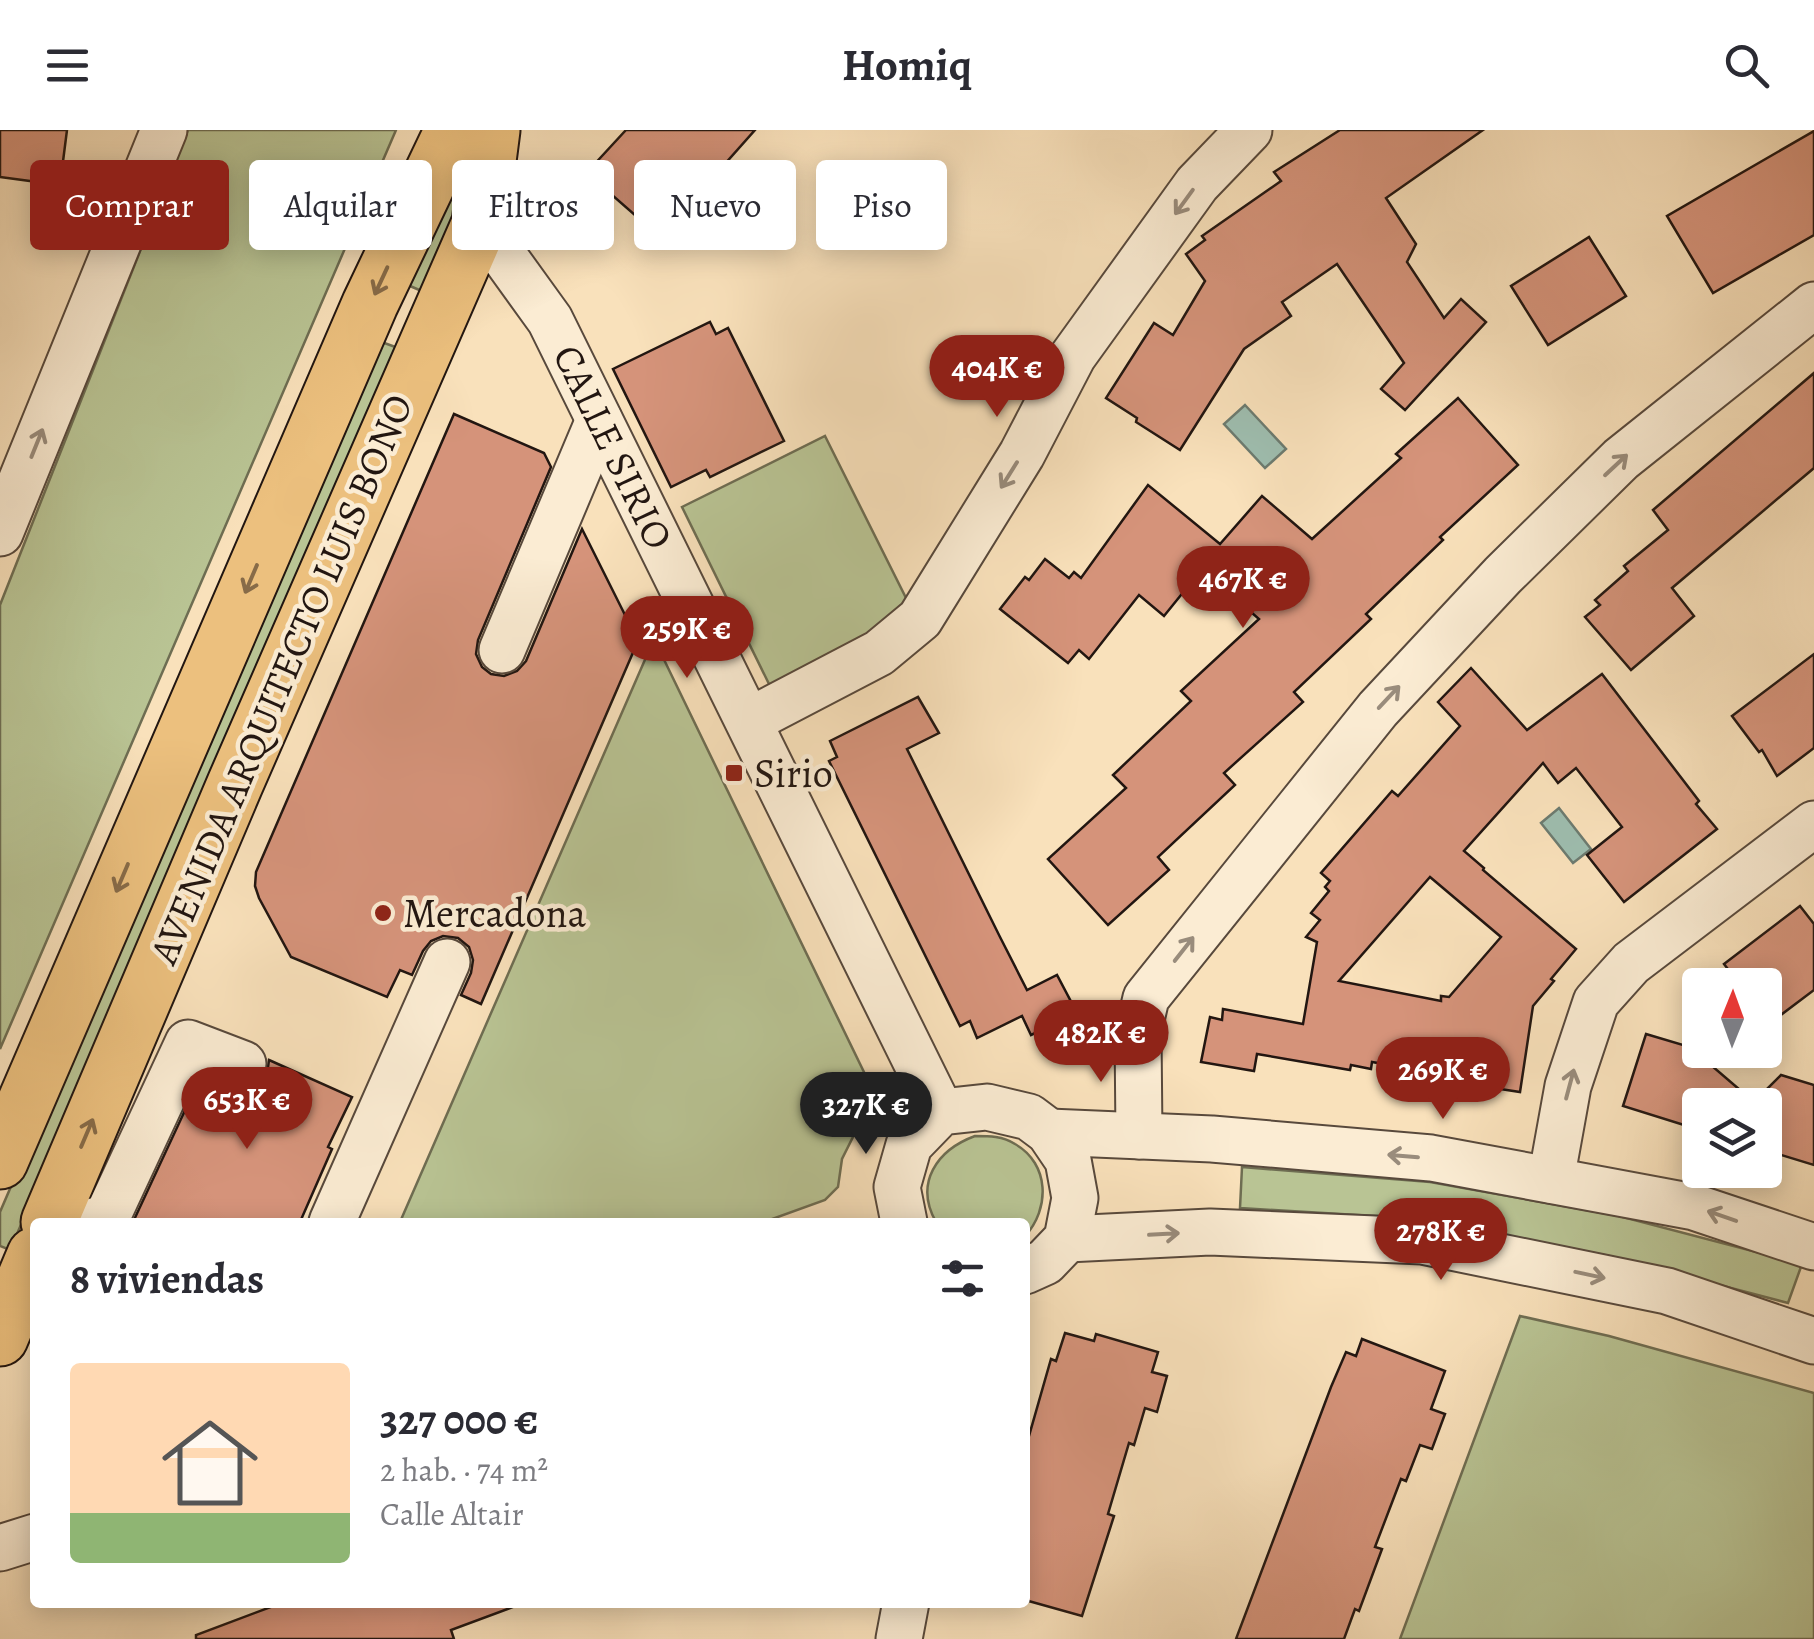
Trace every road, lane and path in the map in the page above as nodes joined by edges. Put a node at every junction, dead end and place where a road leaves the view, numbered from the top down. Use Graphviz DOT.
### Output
graph roads {
  1 [pos="164,130"];
  2 [pos="452,130"];
  3 [pos="492,130"];
  4 [pos="1249,130"];
  5 [pos="488,160"];
  6 [pos="469,250"];
  7 [pos="499,250"];
  8 [pos="1814,304"];
  9 [pos="600,420"];
  10 [pos="0,533"];
  11 [pos="502,650"];
  12 [pos="749,721"];
  13 [pos="1814,824"];
  14 [pos="447,962"];
  15 [pos="243,1064"];
  16 [pos="941,1112"];
  17 [pos="1049,1132"];
  18 [pos="1138,1136"];
  19 [pos="0,1161"];
  20 [pos="1551,1180"];
  21 [pos="66,1218"];
  22 [pos="101,1218"];
  23 [pos="334,1218"];
  24 [pos="903,1218"];
  25 [pos="1067,1239"];
  26 [pos="1814,1248"];
  27 [pos="1030,1269"];
  28 [pos="30,1285"];
  29 [pos="0,1338"];
  30 [pos="1814,1341"];
  31 [pos="30,1538"];
  32 [pos="0,1548"];
  33 [pos="905,1608"];
  34 [pos="899,1639"];
  10 -- 1 [label="street, one-way"];
  2 -- 19 [label="main road, AVENIDA ARQUITECTO LUIS BONO, one-way"];
  3 -- 5 [label="main road, AVENIDA ARQUITECTO LUIS BONO"];
  4 -- 12 [label="street, one-way"];
  21 -- 6 [label="main road, AVENIDA ARQUITECTO LUIS BONO, one-way"];
  7 -- 9 [label="street, CALLE SIRIO"];
  18 -- 8 [label="street, one-way"];
  9 -- 11 [label="street"];
  9 -- 12 [label="street, CALLE SIRIO"];
  12 -- 16 [label="street, CALLE SIRIO"];
  20 -- 13 [label="street, one-way"];
  14 -- 23 [label="street"];
  15 -- 22 [label="street"];
  16 -- 17 [label="street"];
  16 -- 24 [label="street"];
  17 -- 18 [label="street"];
  17 -- 25 [label="street"];
  20 -- 18 [label="street, one-way"];
  26 -- 20 [label="street, one-way"];
  25 -- 27 [label="street"];
  25 -- 30 [label="street, one-way"];
  28 -- 29 [label="main road, AVENIDA ARQUITECTO LUIS BONO"];
  31 -- 32 [label="street"];
  33 -- 34 [label="street"];
}
